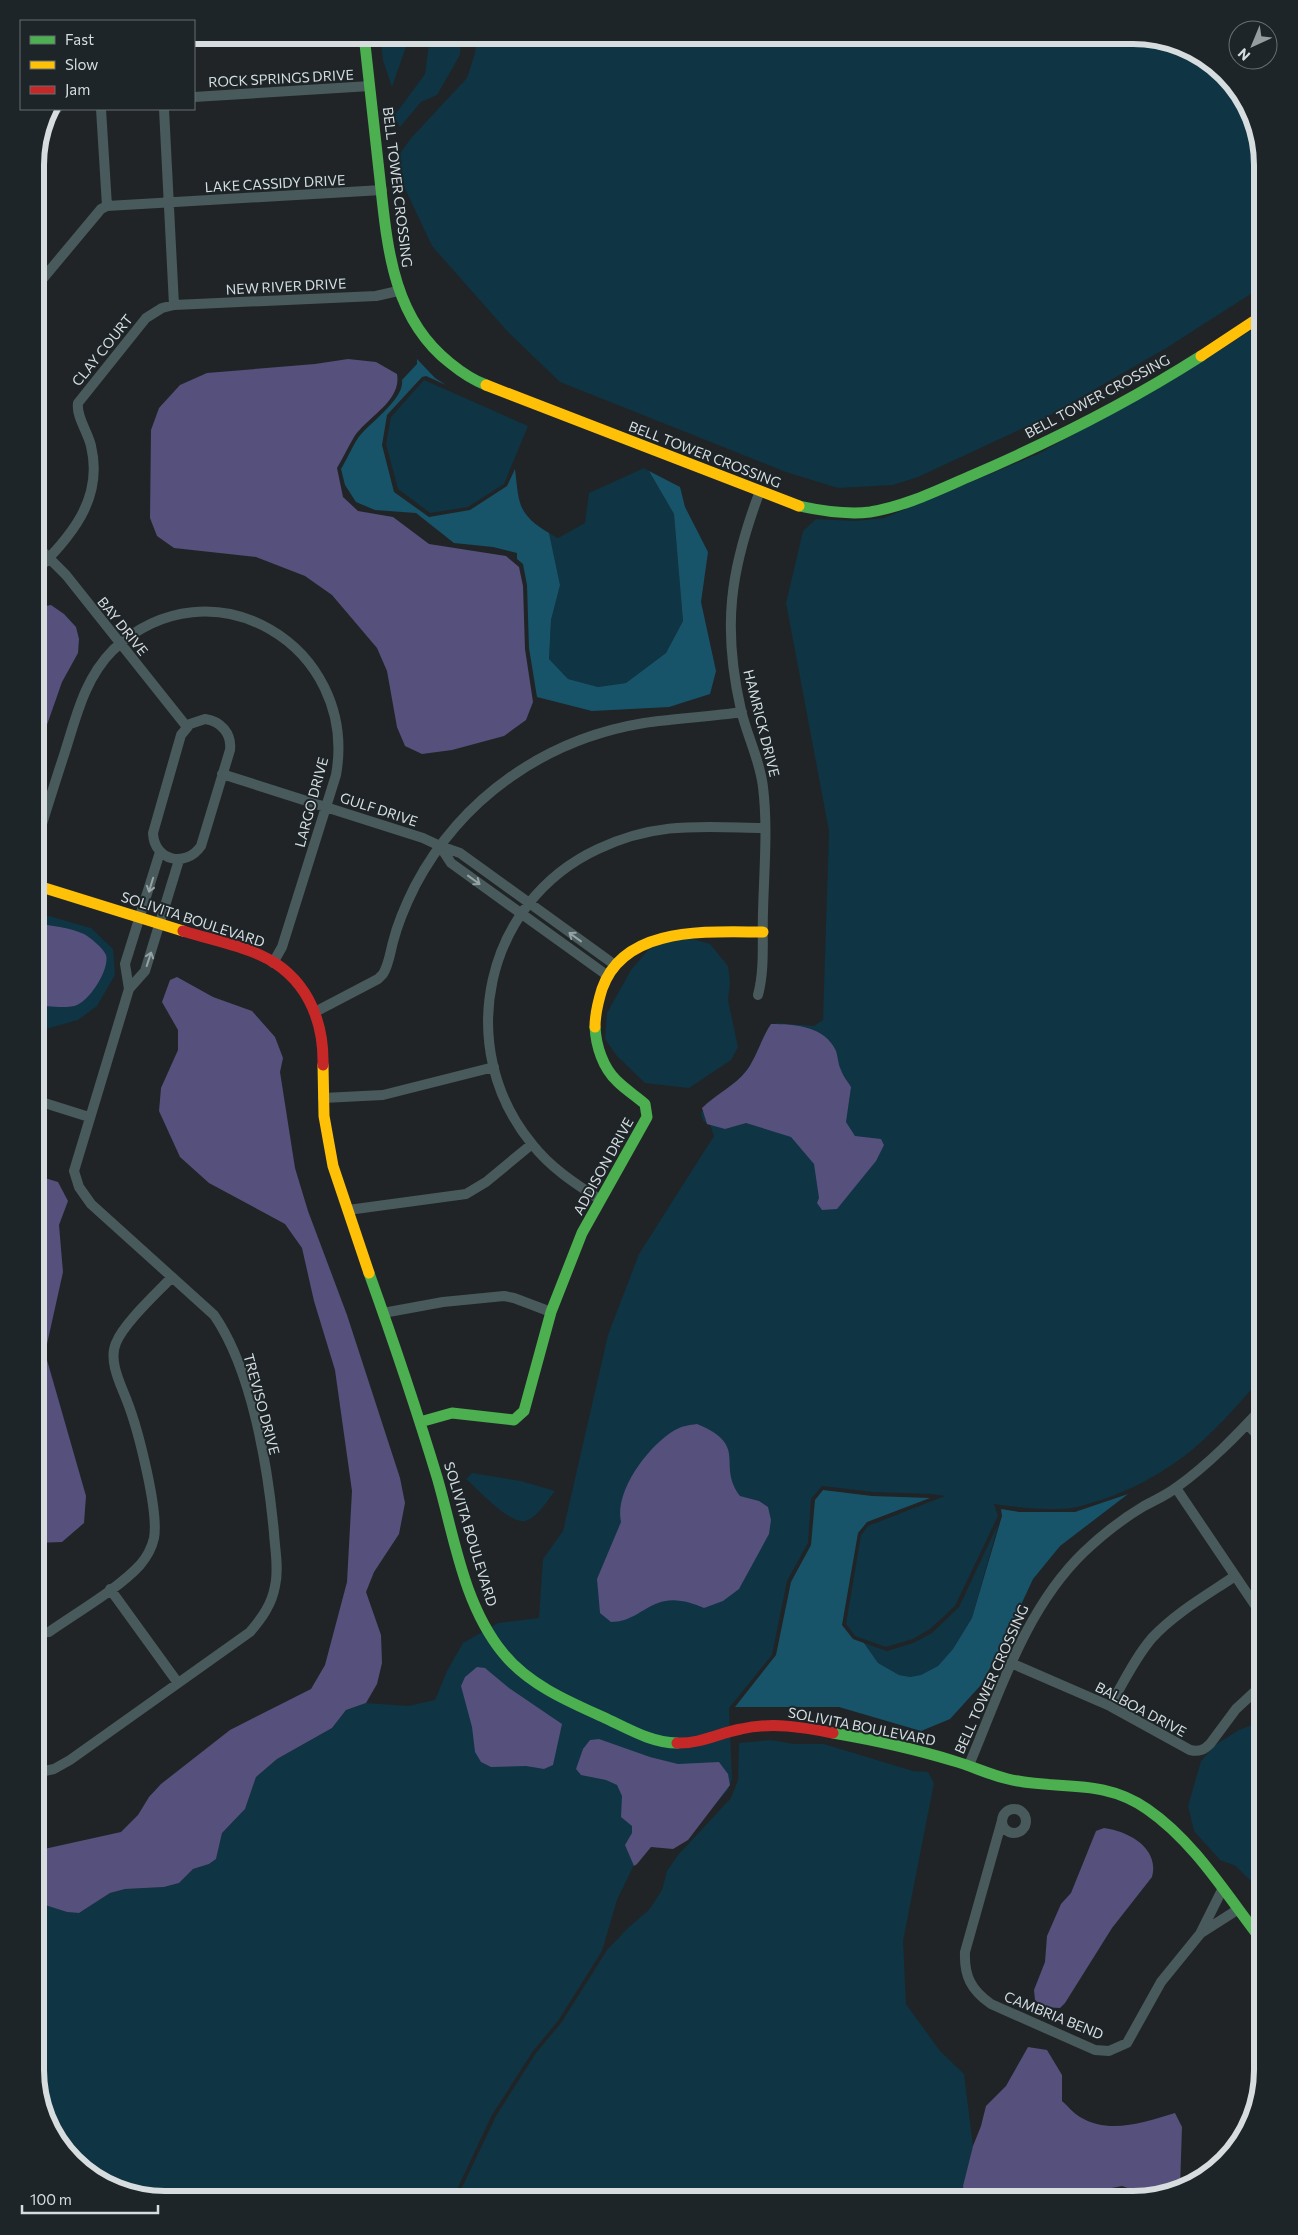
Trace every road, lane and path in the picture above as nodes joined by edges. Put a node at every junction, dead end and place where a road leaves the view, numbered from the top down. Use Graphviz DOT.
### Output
graph roads {
  1 [pos="365,44"];
  2 [pos="370,86"];
  3 [pos="195,97"];
  4 [pos="100,110"];
  5 [pos="164,110"];
  6 [pos="382,190"];
  7 [pos="169,203"];
  8 [pos="107,206"];
  9 [pos="44,277"];
  10 [pos="398,291"];
  11 [pos="174,305"];
  12 [pos="1254,321"];
  13 [pos="760,491"];
  14 [pos="44,552"];
  15 [pos="50,557"];
  16 [pos="44,563"];
  17 [pos="120,645"];
  18 [pos="742,712"];
  19 [pos="187,727"];
  20 [pos="222,774"];
  21 [pos="326,806"];
  22 [pos="44,818"];
  23 [pos="765,828"];
  24 [pos="440,846"];
  25 [pos="160,852"];
  26 [pos="179,860"];
  27 [pos="44,887"];
  28 [pos="528,902"];
  29 [pos="520,913"];
  30 [pos="140,918"];
  31 [pos="160,924"];
  32 [pos="763,932"];
  33 [pos="273,963"];
  34 [pos="615,965"];
  35 [pos="608,976"];
  36 [pos="128,989"];
  37 [pos="758,995"];
  38 [pos="315,1012"];
  39 [pos="494,1067"];
  40 [pos="323,1098"];
  41 [pos="44,1103"];
  42 [pos="89,1117"];
  43 [pos="532,1144"];
  44 [pos="599,1199"];
  45 [pos="348,1210"];
  46 [pos="172,1277"];
  47 [pos="383,1312"];
  48 [pos="551,1312"];
  49 [pos="1254,1417"];
  50 [pos="420,1422"];
  51 [pos="1247,1424"];
  52 [pos="1254,1431"];
  53 [pos="1176,1488"];
  54 [pos="1235,1576"];
  55 [pos="110,1589"];
  56 [pos="1254,1604"];
  57 [pos="44,1632"];
  58 [pos="1013,1664"];
  59 [pos="178,1683"];
  60 [pos="1254,1692"];
  61 [pos="1110,1706"];
  62 [pos="969,1765"];
  63 [pos="44,1771"];
  64 [pos="1003,1817"];
  65 [pos="1222,1890"];
  66 [pos="1237,1910"];
  67 [pos="1254,1931"];
  68 [pos="1200,1934"];
  1 -- 2 [label="street, BELL TOWER CROSSING"];
  2 -- 3 [label="street, ROCK SPRINGS DRIVE"];
  2 -- 6 [label="street, BELL TOWER CROSSING"];
  4 -- 8 [label="street"];
  5 -- 7 [label="street"];
  6 -- 7 [label="street, LAKE CASSIDY DRIVE"];
  6 -- 10 [label="street, BELL TOWER CROSSING"];
  7 -- 8 [label="street"];
  7 -- 11 [label="street"];
  8 -- 9 [label="street"];
  10 -- 11 [label="street, NEW RIVER DRIVE"];
  10 -- 13 [label="street, BELL TOWER CROSSING"];
  11 -- 15 [label="street, CLAY COURT"];
  12 -- 13 [label="street, BELL TOWER CROSSING"];
  13 -- 18 [label="street, HAMRICK DRIVE"];
  14 -- 15 [label="street, BAY DRIVE"];
  15 -- 16 [label="street, CLAY COURT"];
  15 -- 17 [label="street, BAY DRIVE"];
  17 -- 19 [label="street, BAY DRIVE"];
  17 -- 21 [label="street, LARGO DRIVE"];
  17 -- 22 [label="street, LARGO DRIVE"];
  18 -- 23 [label="street, HAMRICK DRIVE"];
  18 -- 24 [label="street"];
  19 -- 20 [label="street"];
  19 -- 25 [label="street"];
  20 -- 21 [label="street, GULF DRIVE"];
  20 -- 26 [label="street"];
  21 -- 24 [label="street, GULF DRIVE"];
  21 -- 33 [label="street, LARGO DRIVE"];
  23 -- 28 [label="street"];
  23 -- 32 [label="street, HAMRICK DRIVE"];
  24 -- 28 [label="street, GULF DRIVE"];
  24 -- 29 [label="street, GULF DRIVE, one-way"];
  24 -- 38 [label="street"];
  25 -- 26 [label="street"];
  25 -- 30 [label="street, TREVISO DRIVE, one-way"];
  26 -- 31 [label="street, TREVISO DRIVE"];
  27 -- 30 [label="street, SOLIVITA BOULEVARD"];
  28 -- 29 [label="street"];
  34 -- 28 [label="street, GULF DRIVE, one-way"];
  29 -- 35 [label="street, GULF DRIVE"];
  29 -- 39 [label="street"];
  30 -- 31 [label="street, SOLIVITA BOULEVARD"];
  30 -- 36 [label="street, TREVISO DRIVE"];
  31 -- 33 [label="street, SOLIVITA BOULEVARD"];
  36 -- 31 [label="street, TREVISO DRIVE, one-way"];
  32 -- 34 [label="street, ADDISON DRIVE"];
  32 -- 37 [label="street, HAMRICK DRIVE"];
  33 -- 38 [label="street, SOLIVITA BOULEVARD"];
  34 -- 35 [label="street, ADDISON DRIVE"];
  35 -- 44 [label="street, ADDISON DRIVE"];
  36 -- 42 [label="street, TREVISO DRIVE"];
  38 -- 40 [label="street, SOLIVITA BOULEVARD"];
  39 -- 40 [label="street"];
  39 -- 43 [label="street"];
  40 -- 45 [label="street, SOLIVITA BOULEVARD"];
  41 -- 42 [label="street"];
  42 -- 46 [label="street, TREVISO DRIVE"];
  43 -- 44 [label="street"];
  43 -- 45 [label="street"];
  44 -- 48 [label="street, ADDISON DRIVE"];
  45 -- 47 [label="street, SOLIVITA BOULEVARD"];
  46 -- 55 [label="street"];
  46 -- 59 [label="street, TREVISO DRIVE"];
  47 -- 48 [label="street"];
  47 -- 50 [label="street, SOLIVITA BOULEVARD"];
  48 -- 50 [label="street, ADDISON DRIVE"];
  49 -- 51 [label="street, BELL TOWER CROSSING"];
  50 -- 62 [label="street, SOLIVITA BOULEVARD"];
  51 -- 52 [label="street"];
  51 -- 53 [label="street, BELL TOWER CROSSING"];
  53 -- 54 [label="street"];
  53 -- 58 [label="street, BELL TOWER CROSSING"];
  54 -- 56 [label="street"];
  54 -- 61 [label="street"];
  55 -- 57 [label="street"];
  55 -- 59 [label="street"];
  58 -- 61 [label="street, BALBOA DRIVE"];
  58 -- 62 [label="street, BELL TOWER CROSSING"];
  59 -- 63 [label="street, TREVISO DRIVE"];
  60 -- 61 [label="street, BALBOA DRIVE"];
  62 -- 65 [label="street, SOLIVITA BOULEVARD"];
  64 -- 68 [label="street, CAMBRIA BEND"];
  65 -- 66 [label="street, SOLIVITA BOULEVARD"];
  65 -- 68 [label="street, CAMBRIA BEND"];
  66 -- 67 [label="street, SOLIVITA BOULEVARD"];
  66 -- 68 [label="street"];
}
